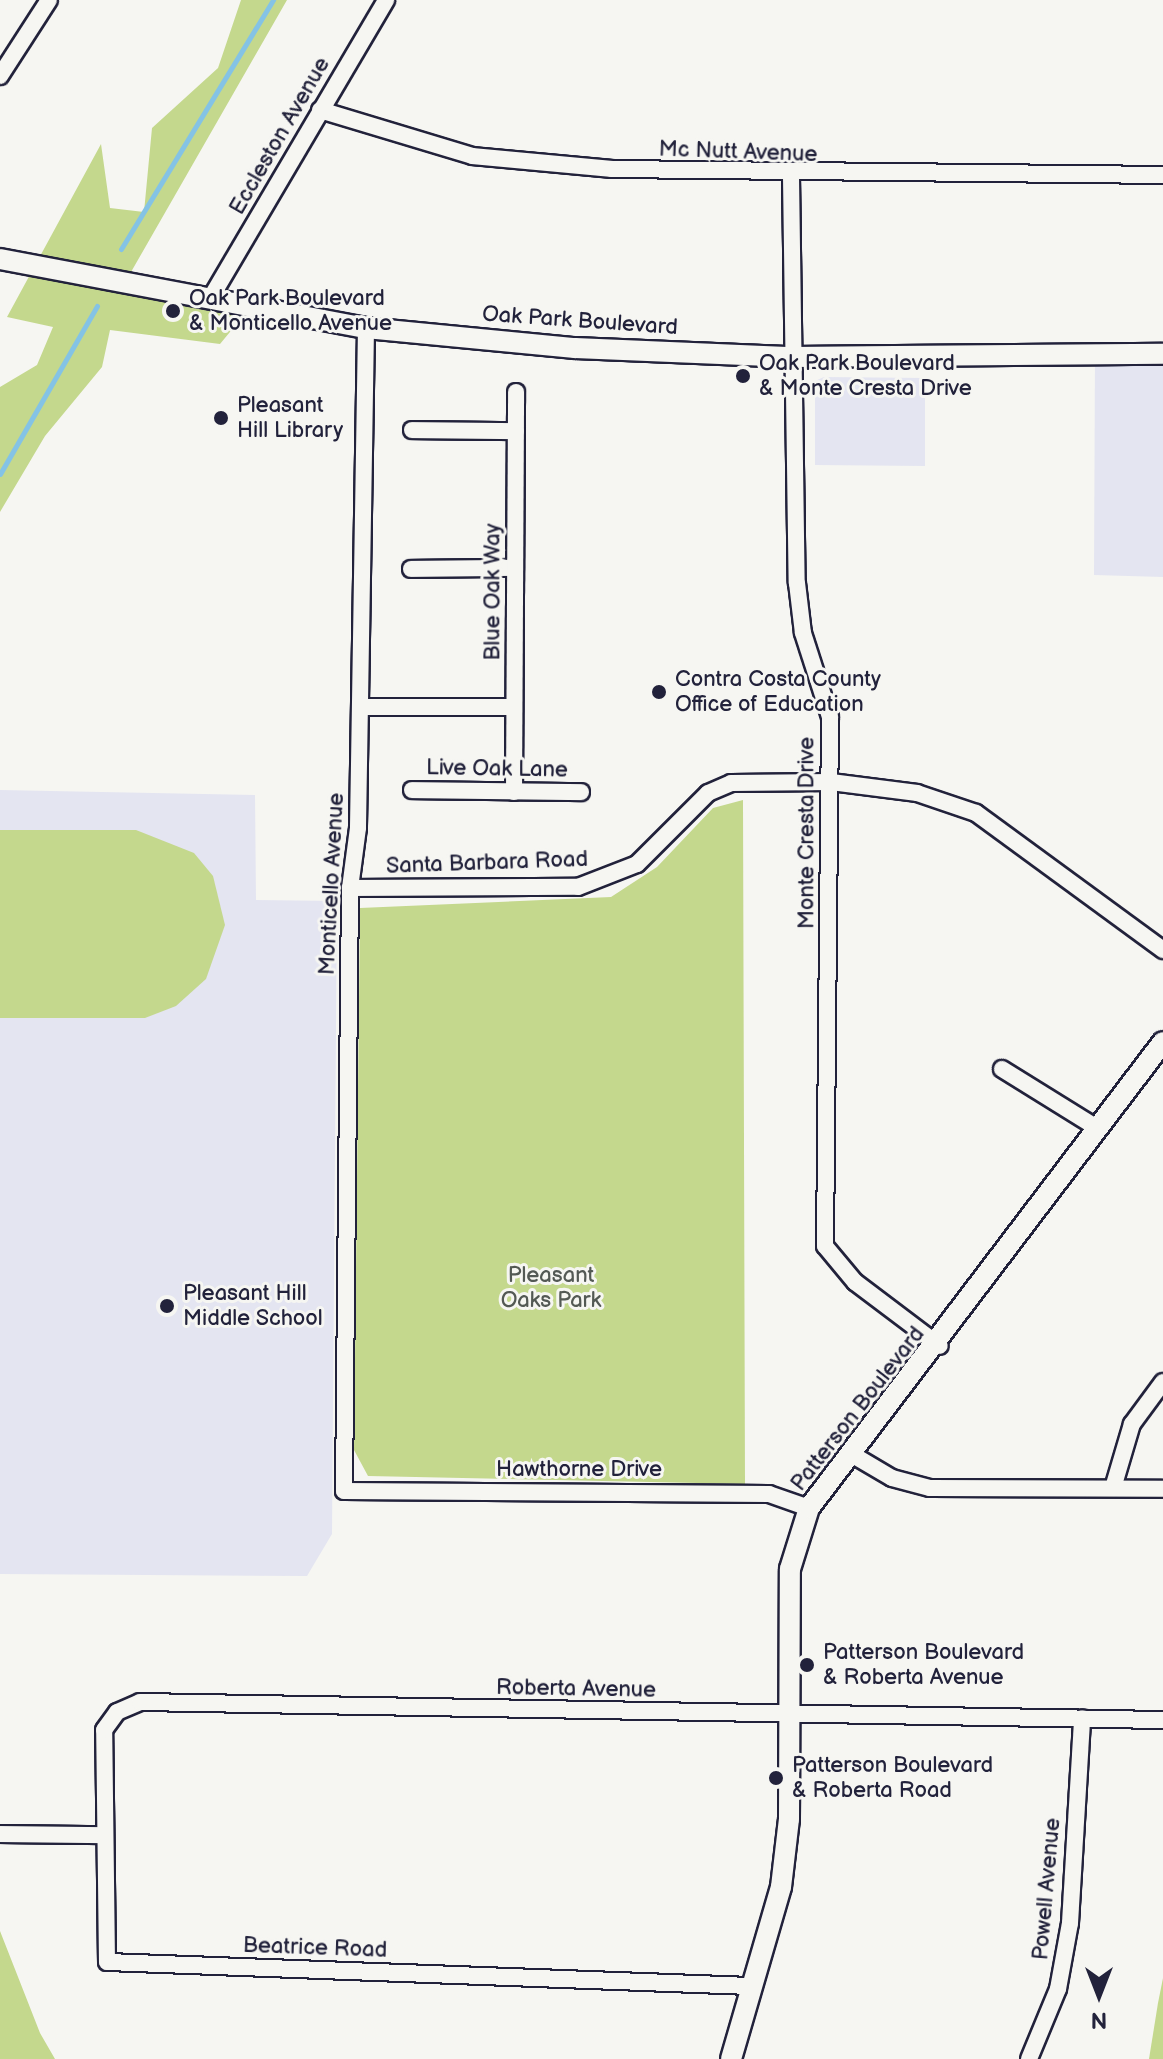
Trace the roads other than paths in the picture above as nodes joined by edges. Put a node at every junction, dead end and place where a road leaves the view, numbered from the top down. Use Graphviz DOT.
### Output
graph roads {
  1 [pos="49,0"];
  2 [pos="386,0"];
  3 [pos="0,76"];
  4 [pos="320,110"];
  5 [pos="1163,175"];
  6 [pos="791,177"];
  7 [pos="0,259"];
  8 [pos="213,294"];
  9 [pos="366,328"];
  10 [pos="1163,354"];
  11 [pos="793,357"];
  12 [pos="516,392"];
  13 [pos="412,430"];
  14 [pos="516,431"];
  15 [pos="515,568"];
  16 [pos="411,569"];
  17 [pos="361,707"];
  18 [pos="514,707"];
  19 [pos="831,782"];
  20 [pos="412,790"];
  21 [pos="514,792"];
  22 [pos="581,792"];
  23 [pos="350,888"];
  24 [pos="1163,950"];
  25 [pos="1163,1042"];
  26 [pos="1002,1069"];
  27 [pos="1097,1128"];
  28 [pos="940,1346"];
  29 [pos="1163,1382"];
  30 [pos="853,1455"];
  31 [pos="1113,1488"];
  32 [pos="1163,1489"];
  33 [pos="344,1491"];
  34 [pos="809,1508"];
  35 [pos="790,1715"];
  36 [pos="1082,1718"];
  37 [pos="1163,1720"];
  38 [pos="0,1834"];
  39 [pos="102,1835"];
  40 [pos="750,1986"];
  41 [pos="731,2059"];
  42 [pos="1029,2059"];
  1 -- 3 [label="street"];
  2 -- 4 [label="street, Eccleston Avenue"];
  4 -- 6 [label="street, Mc Nutt Avenue"];
  4 -- 8 [label="street, Eccleston Avenue"];
  5 -- 6 [label="street, Mc Nutt Avenue"];
  6 -- 11 [label="street, Monte Cresta Drive"];
  7 -- 8 [label="street, Oak Park Boulevard"];
  8 -- 9 [label="street, Oak Park Boulevard"];
  9 -- 11 [label="street, Oak Park Boulevard"];
  9 -- 17 [label="street, Monticello Avenue"];
  10 -- 11 [label="street, Oak Park Boulevard"];
  11 -- 19 [label="street, Monte Cresta Drive"];
  12 -- 14 [label="street, Blue Oak Way"];
  13 -- 14 [label="street"];
  14 -- 15 [label="street, Blue Oak Way"];
  15 -- 16 [label="street"];
  15 -- 18 [label="street, Blue Oak Way"];
  17 -- 18 [label="street"];
  17 -- 23 [label="street, Monticello Avenue"];
  18 -- 21 [label="street, Blue Oak Way"];
  19 -- 23 [label="street, Santa Barbara Road"];
  19 -- 24 [label="street, Santa Barbara Road"];
  19 -- 28 [label="street, Monte Cresta Drive"];
  20 -- 21 [label="street, Live Oak Lane"];
  21 -- 22 [label="street, Live Oak Lane"];
  23 -- 33 [label="street, Monticello Avenue"];
  25 -- 27 [label="street, Patterson Boulevard"];
  26 -- 27 [label="street"];
  27 -- 28 [label="street, Patterson Boulevard"];
  28 -- 30 [label="street, Patterson Boulevard"];
  29 -- 31 [label="street"];
  30 -- 31 [label="street"];
  30 -- 34 [label="street, Patterson Boulevard"];
  31 -- 32 [label="street"];
  33 -- 34 [label="street, Hawthorne Drive"];
  34 -- 35 [label="street, Patterson Boulevard"];
  35 -- 36 [label="street, Roberta Avenue"];
  35 -- 39 [label="street, Roberta Avenue"];
  35 -- 40 [label="street, Patterson Boulevard"];
  36 -- 37 [label="street, Roberta Avenue"];
  36 -- 42 [label="street, Powell Avenue"];
  38 -- 39 [label="street"];
  39 -- 40 [label="street, Beatrice Road"];
  40 -- 41 [label="street, Patterson Boulevard"];
}
